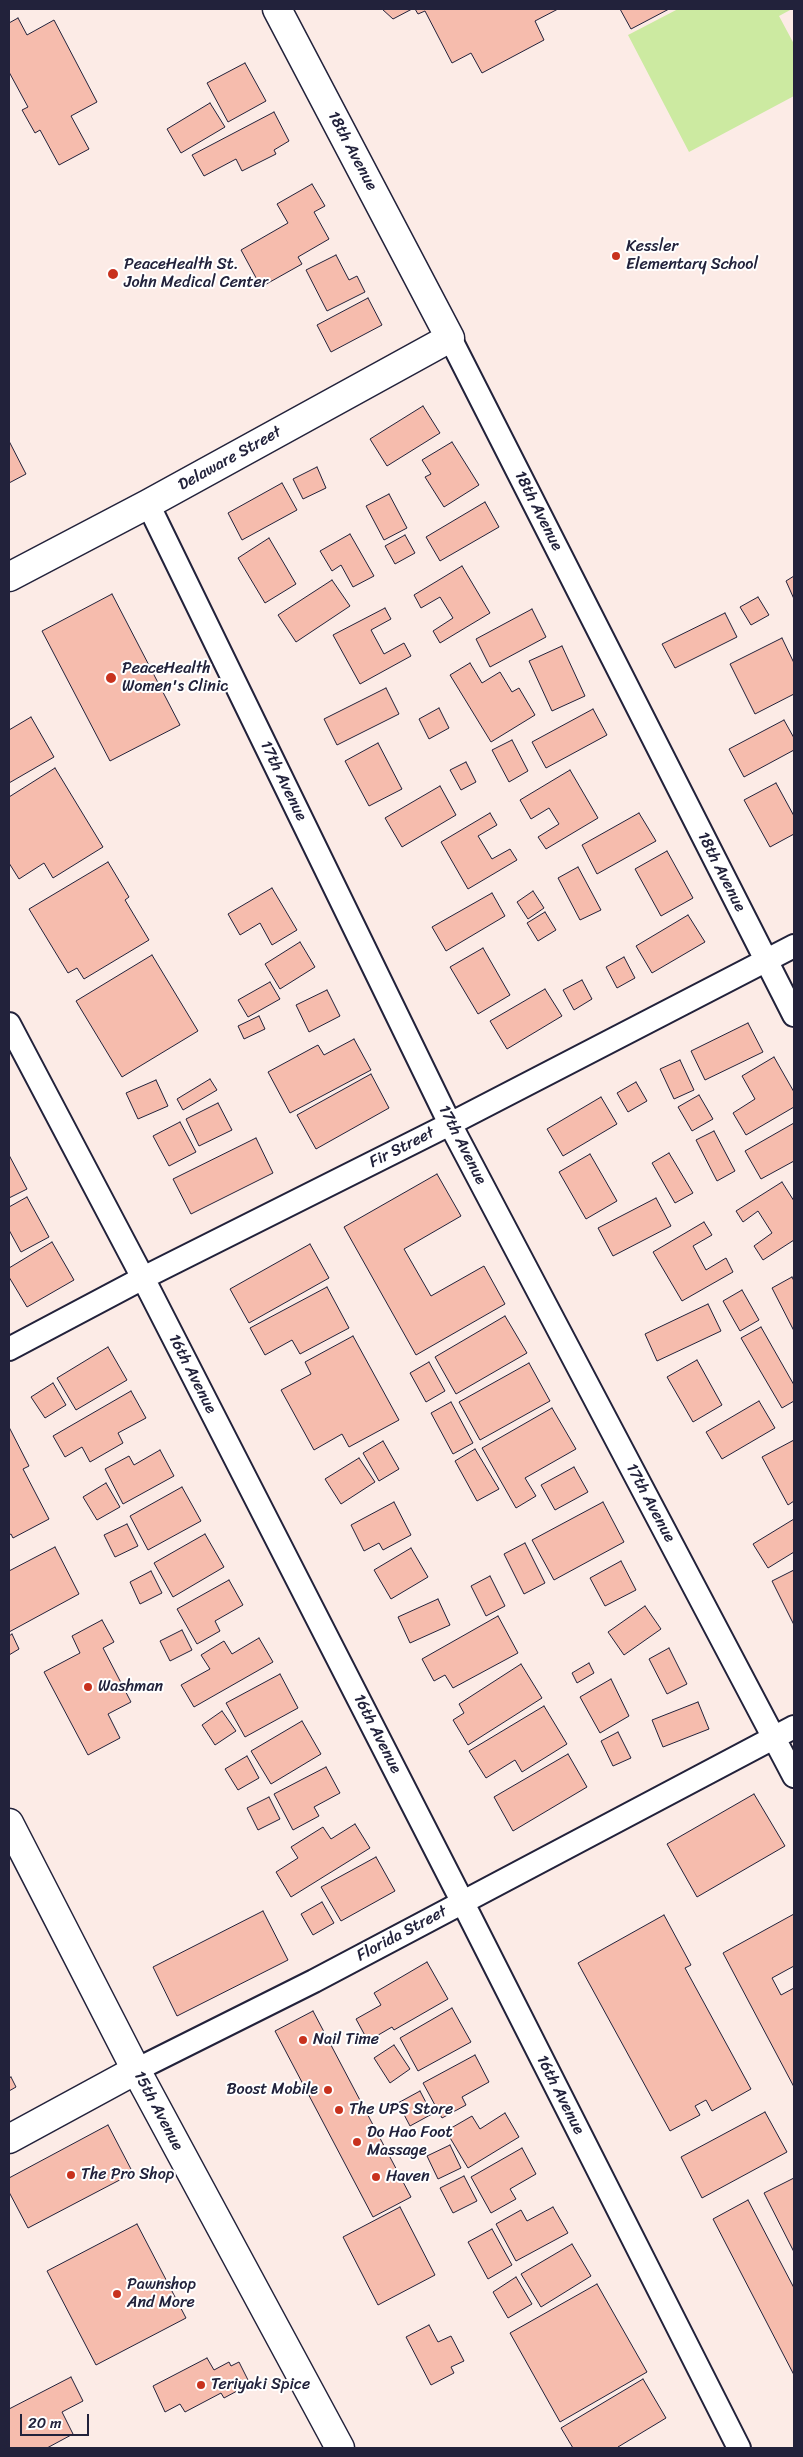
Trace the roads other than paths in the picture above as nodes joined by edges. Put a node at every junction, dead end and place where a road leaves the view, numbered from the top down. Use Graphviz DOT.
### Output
graph roads {
  1 [pos="277,9"];
  2 [pos="450,338"];
  3 [pos="148,504"];
  4 [pos="9,577"];
  5 [pos="794,946"];
  6 [pos="766,961"];
  7 [pos="794,1015"];
  8 [pos="9,1024"];
  9 [pos="450,1124"];
  10 [pos="143,1278"];
  11 [pos="9,1349"];
  12 [pos="794,1727"];
  13 [pos="774,1738"];
  14 [pos="794,1776"];
  15 [pos="9,1823"];
  16 [pos="462,1902"];
  17 [pos="136,2070"];
  18 [pos="9,2139"];
  19 [pos="340,2448"];
  20 [pos="738,2448"];
  1 -- 2 [label="street, 18th Avenue"];
  2 -- 3 [label="street, Delaware Street"];
  2 -- 6 [label="street, 18th Avenue"];
  3 -- 4 [label="street, Delaware Street"];
  3 -- 9 [label="street, 17th Avenue"];
  5 -- 6 [label="street, Fir Street"];
  6 -- 7 [label="street, 18th Avenue"];
  6 -- 9 [label="street, Fir Street"];
  8 -- 10 [label="street, 16th Avenue"];
  9 -- 10 [label="street, Fir Street"];
  9 -- 13 [label="street, 17th Avenue"];
  10 -- 11 [label="street, Fir Street"];
  10 -- 16 [label="street, 16th Avenue"];
  12 -- 13 [label="street, Florida Street"];
  13 -- 14 [label="street, 17th Avenue"];
  13 -- 16 [label="street, Florida Street"];
  15 -- 17 [label="street, 15th Avenue"];
  16 -- 17 [label="street, Florida Street"];
  16 -- 20 [label="street, 16th Avenue"];
  17 -- 18 [label="street, Florida Street"];
  17 -- 19 [label="street, 15th Avenue"];
}
